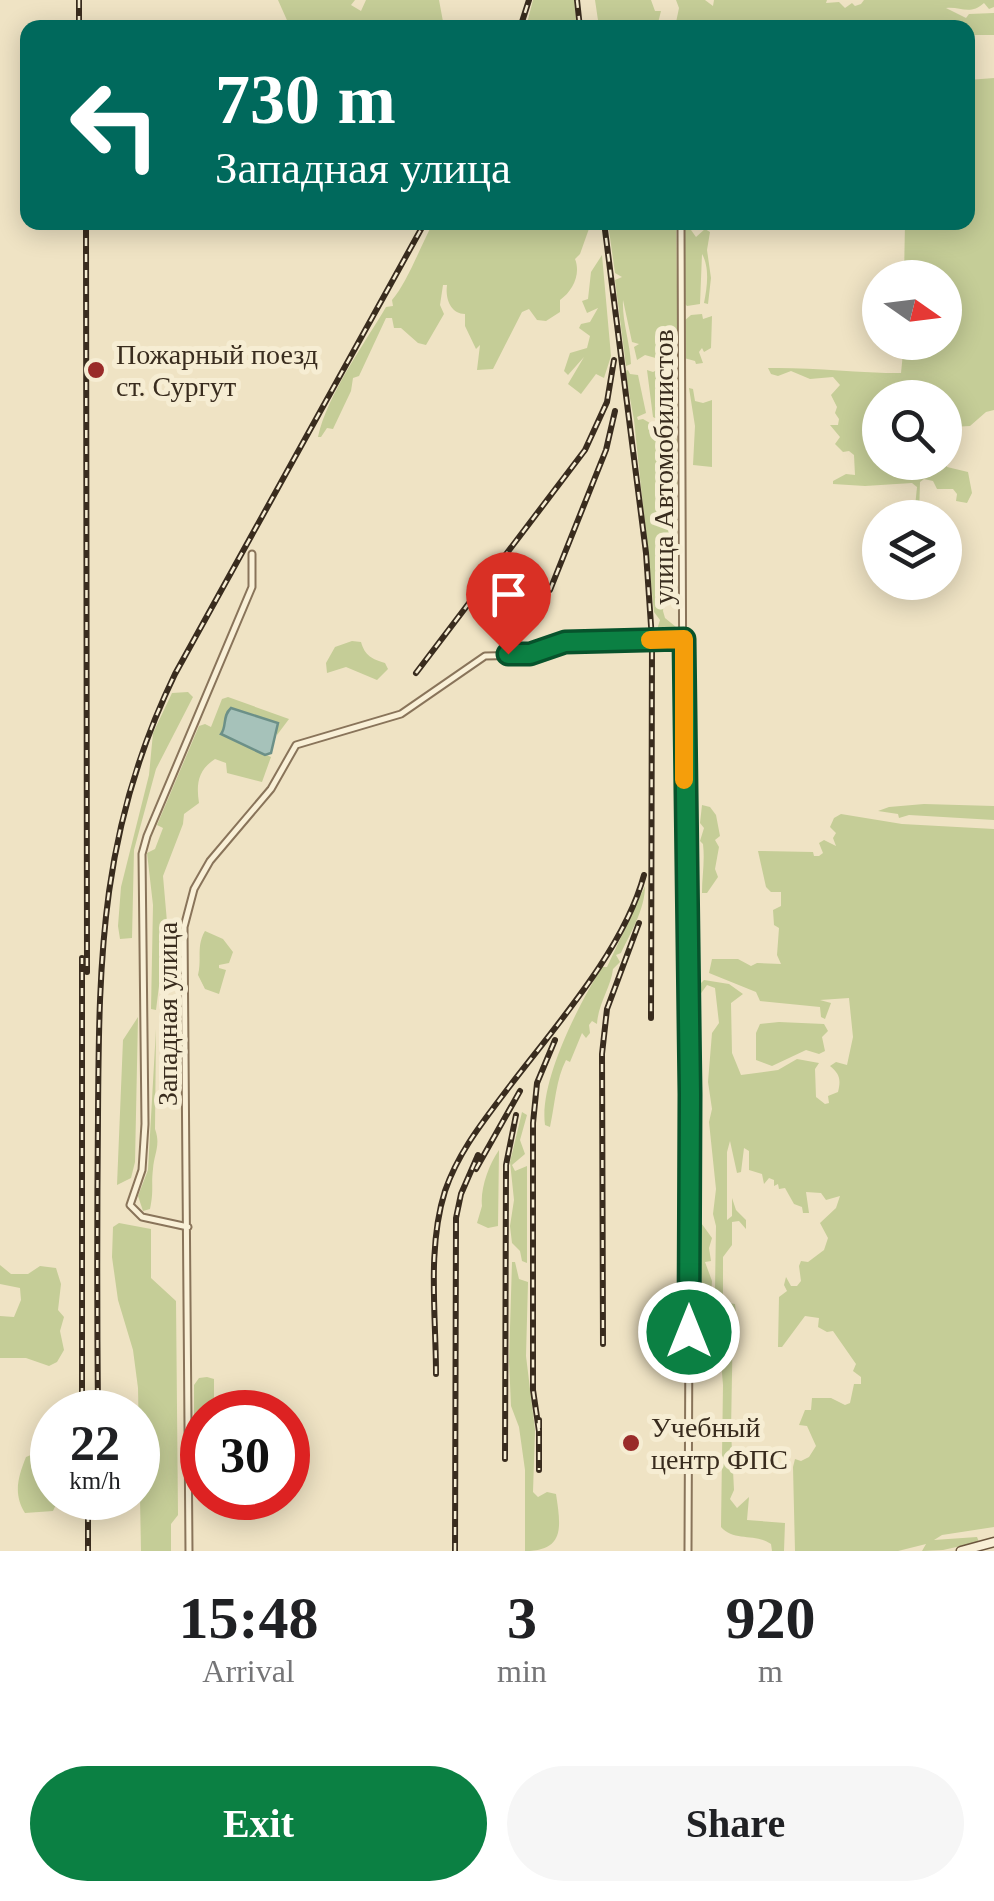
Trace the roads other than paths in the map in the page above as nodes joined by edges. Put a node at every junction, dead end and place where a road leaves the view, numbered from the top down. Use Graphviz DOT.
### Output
graph roads {
  1 [pos="682,230"];
  2 [pos="252,554"];
  3 [pos="684,639"];
  4 [pos="188,1227"];
  5 [pos="994,1542"];
  6 [pos="189,1551"];
  7 [pos="688,1551"];
  8 [pos="962,1551"];
  1 -- 3 [label="street, улица Автомобилистов"];
  2 -- 4 [label="street"];
  3 -- 4 [label="street, Западная улица"];
  3 -- 7 [label="street, улица Автомобилистов"];
  4 -- 6 [label="street, Западная улица"];
  5 -- 8 [label="street"];
}
